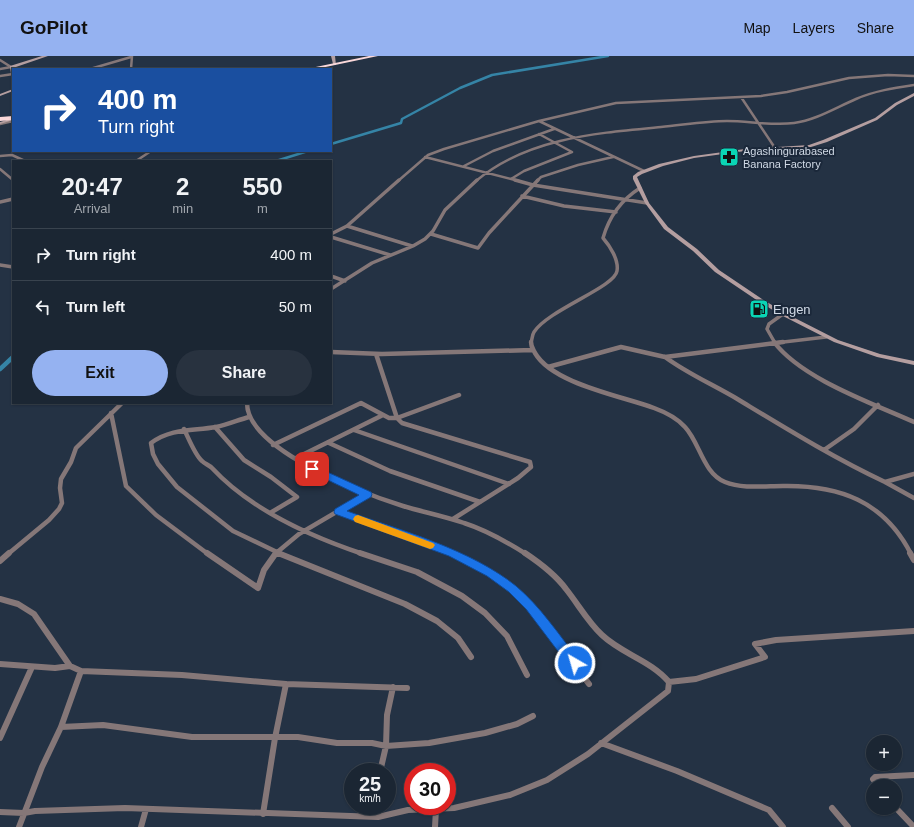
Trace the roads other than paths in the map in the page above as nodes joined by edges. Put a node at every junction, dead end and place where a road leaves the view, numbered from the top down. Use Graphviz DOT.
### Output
graph roads {
  1 [pos="46,56"];
  2 [pos="131,56"];
  3 [pos="333,56"];
  4 [pos="375,56"];
  5 [pos="0,60"];
  6 [pos="0,63"];
  7 [pos="4,63"];
  8 [pos="335,64"];
  9 [pos="11,67"];
  10 [pos="93,68"];
  11 [pos="131,68"];
  12 [pos="313,68"];
  13 [pos="0,70"];
  14 [pos="12,70"];
  15 [pos="12,74"];
  16 [pos="0,76"];
  17 [pos="914,76"];
  18 [pos="914,85"];
  19 [pos="12,90"];
  20 [pos="914,94"];
  21 [pos="0,95"];
  22 [pos="741,97"];
  23 [pos="0,119"];
  24 [pos="12,119"];
  25 [pos="12,119"];
  26 [pos="539,121"];
  27 [pos="758,121"];
  28 [pos="0,124"];
  29 [pos="554,129"];
  30 [pos="540,134"];
  31 [pos="573,137"];
  32 [pos="556,143"];
  33 [pos="775,148"];
  34 [pos="150,152"];
  35 [pos="0,156"];
  36 [pos="425,157"];
  37 [pos="613,157"];
  38 [pos="23,160"];
  39 [pos="138,160"];
  40 [pos="464,166"];
  41 [pos="0,169"];
  42 [pos="644,171"];
  43 [pos="486,173"];
  44 [pos="511,178"];
  45 [pos="12,179"];
  46 [pos="533,184"];
  47 [pos="640,188"];
  48 [pos="522,196"];
  49 [pos="12,198"];
  50 [pos="625,199"];
  51 [pos="0,202"];
  52 [pos="647,203"];
  53 [pos="616,212"];
  54 [pos="347,226"];
  55 [pos="431,234"];
  56 [pos="332,235"];
  57 [pos="332,236"];
  58 [pos="412,246"];
  59 [pos="390,255"];
  60 [pos="0,265"];
  61 [pos="12,267"];
  62 [pos="332,276"];
  63 [pos="345,280"];
  64 [pos="332,288"];
  65 [pos="783,314"];
  66 [pos="826,337"];
  67 [pos="776,344"];
  68 [pos="532,350"];
  69 [pos="332,352"];
  70 [pos="376,354"];
  71 [pos="665,357"];
  72 [pos="914,363"];
  73 [pos="548,367"];
  74 [pos="459,396"];
  75 [pos="121,404"];
  76 [pos="247,404"];
  77 [pos="878,405"];
  78 [pos="111,413"];
  79 [pos="383,415"];
  80 [pos="249,417"];
  81 [pos="397,418"];
  82 [pos="913,420"];
  83 [pos="215,427"];
  84 [pos="184,429"];
  85 [pos="354,430"];
  86 [pos="329,443"];
  87 [pos="273,444"];
  88 [pos="824,450"];
  89 [pos="296,458"];
  90 [pos="914,474"];
  91 [pos="885,482"];
  92 [pos="508,484"];
  93 [pos="367,494"];
  94 [pos="914,498"];
  95 [pos="480,502"];
  96 [pos="339,512"];
  97 [pos="270,513"];
  98 [pos="453,519"];
  99 [pos="305,531"];
  100 [pos="276,552"];
  101 [pos="914,560"];
  102 [pos="0,561"];
  103 [pos="0,599"];
  104 [pos="914,631"];
  105 [pos="471,657"];
  106 [pos="0,664"];
  107 [pos="70,666"];
  108 [pos="32,667"];
  109 [pos="81,671"];
  110 [pos="527,675"];
  111 [pos="669,682"];
  112 [pos="286,684"];
  113 [pos="589,684"];
  114 [pos="392,687"];
  115 [pos="407,688"];
  116 [pos="533,716"];
  117 [pos="61,728"];
  118 [pos="0,738"];
  119 [pos="275,738"];
  120 [pos="601,743"];
  121 [pos="386,746"];
  122 [pos="382,763"];
  123 [pos="914,775"];
  124 [pos="873,779"];
  125 [pos="456,808"];
  126 [pos="832,808"];
  127 [pos="146,809"];
  128 [pos="404,811"];
  129 [pos="0,812"];
  130 [pos="24,814"];
  131 [pos="263,814"];
  132 [pos="902,814"];
  133 [pos="436,815"];
  134 [pos="378,817"];
  135 [pos="19,827"];
  136 [pos="141,827"];
  137 [pos="435,827"];
  138 [pos="783,827"];
  139 [pos="848,827"];
  140 [pos="914,827"];
  1 -- 9 [label="main road"];
  2 -- 10 [label="street"];
  2 -- 11 [label="street"];
  3 -- 8 [label="main road"];
  4 -- 8 [label="highway"];
  5 -- 7 [label="street"];
  6 -- 7 [label="street"];
  7 -- 9 [label="street"];
  8 -- 12 [label="highway"];
  9 -- 13 [label="street"];
  9 -- 14 [label="main road"];
  15 -- 16 [label="street"];
  17 -- 22 [label="street"];
  18 -- 27 [label="street"];
  19 -- 21 [label="main road"];
  20 -- 33 [label="main road"];
  22 -- 26 [label="street"];
  22 -- 27 [label="street"];
  23 -- 24 [label="highway"];
  25 -- 28 [label="main road"];
  26 -- 29 [label="street"];
  26 -- 36 [label="street"];
  27 -- 31 [label="street"];
  27 -- 33 [label="street"];
  29 -- 30 [label="street"];
  29 -- 31 [label="street"];
  30 -- 32 [label="street"];
  30 -- 40 [label="street"];
  31 -- 32 [label="street"];
  31 -- 37 [label="street"];
  32 -- 43 [label="street"];
  32 -- 44 [label="street"];
  33 -- 42 [label="main road"];
  34 -- 39 [label="street"];
  35 -- 38 [label="street"];
  36 -- 40 [label="street"];
  36 -- 54 [label="street"];
  37 -- 42 [label="street"];
  37 -- 46 [label="street"];
  40 -- 43 [label="street"];
  41 -- 45 [label="street"];
  42 -- 47 [label="main road"];
  43 -- 44 [label="street"];
  43 -- 55 [label="street"];
  44 -- 46 [label="street"];
  46 -- 48 [label="street"];
  46 -- 50 [label="street"];
  47 -- 50 [label="street"];
  47 -- 52 [label="main road"];
  48 -- 53 [label="street"];
  48 -- 55 [label="street"];
  49 -- 51 [label="street"];
  50 -- 52 [label="street"];
  50 -- 53 [label="street"];
  52 -- 65 [label="main road"];
  53 -- 68 [label="street"];
  54 -- 56 [label="street"];
  54 -- 58 [label="street"];
  55 -- 58 [label="street"];
  57 -- 59 [label="street"];
  58 -- 59 [label="street"];
  59 -- 63 [label="street"];
  60 -- 61 [label="street"];
  62 -- 63 [label="street"];
  63 -- 64 [label="street"];
  65 -- 66 [label="main road"];
  65 -- 67 [label="street"];
  66 -- 67 [label="street"];
  66 -- 72 [label="main road"];
  67 -- 71 [label="street"];
  67 -- 77 [label="street"];
  68 -- 70 [label="street"];
  68 -- 73 [label="street"];
  69 -- 70 [label="street"];
  70 -- 81 [label="street"];
  71 -- 73 [label="street"];
  71 -- 88 [label="street"];
  73 -- 101 [label="street"];
  74 -- 81 [label="street"];
  75 -- 78 [label="street"];
  76 -- 80 [label="street"];
  77 -- 82 [label="street"];
  77 -- 88 [label="street"];
  78 -- 100 [label="street"];
  78 -- 102 [label="street"];
  79 -- 81 [label="street"];
  79 -- 85 [label="street"];
  79 -- 87 [label="street"];
  80 -- 83 [label="street"];
  80 -- 87 [label="street"];
  81 -- 92 [label="street"];
  83 -- 84 [label="street"];
  83 -- 97 [label="street"];
  84 -- 97 [label="street"];
  84 -- 100 [label="street"];
  85 -- 86 [label="street"];
  85 -- 92 [label="street"];
  86 -- 89 [label="street"];
  86 -- 95 [label="street"];
  87 -- 89 [label="street"];
  88 -- 91 [label="street"];
  89 -- 93 [label="street"];
  90 -- 91 [label="street"];
  91 -- 94 [label="street"];
  92 -- 95 [label="street"];
  93 -- 96 [label="street"];
  93 -- 98 [label="street"];
  95 -- 98 [label="street"];
  96 -- 99 [label="street"];
  96 -- 113 [label="street"];
  97 -- 99 [label="street"];
  98 -- 111 [label="street"];
  99 -- 100 [label="street"];
  99 -- 110 [label="street"];
  100 -- 105 [label="street"];
  103 -- 107 [label="street"];
  104 -- 111 [label="street"];
  106 -- 108 [label="street"];
  107 -- 108 [label="street"];
  107 -- 109 [label="street"];
  108 -- 118 [label="street"];
  109 -- 112 [label="street"];
  109 -- 117 [label="street"];
  111 -- 120 [label="street"];
  112 -- 114 [label="street"];
  112 -- 119 [label="street"];
  114 -- 115 [label="street"];
  114 -- 121 [label="street"];
  116 -- 121 [label="street"];
  117 -- 119 [label="street"];
  117 -- 130 [label="street"];
  119 -- 121 [label="street"];
  119 -- 131 [label="street"];
  120 -- 125 [label="street"];
  120 -- 138 [label="street"];
  121 -- 122 [label="street"];
  123 -- 124 [label="street"];
  126 -- 139 [label="street"];
  127 -- 130 [label="street"];
  127 -- 131 [label="street"];
  127 -- 136 [label="street"];
  128 -- 134 [label="street"];
  129 -- 130 [label="street"];
  130 -- 135 [label="street"];
  131 -- 134 [label="street"];
  132 -- 140 [label="street"];
  133 -- 137 [label="street"];
}
